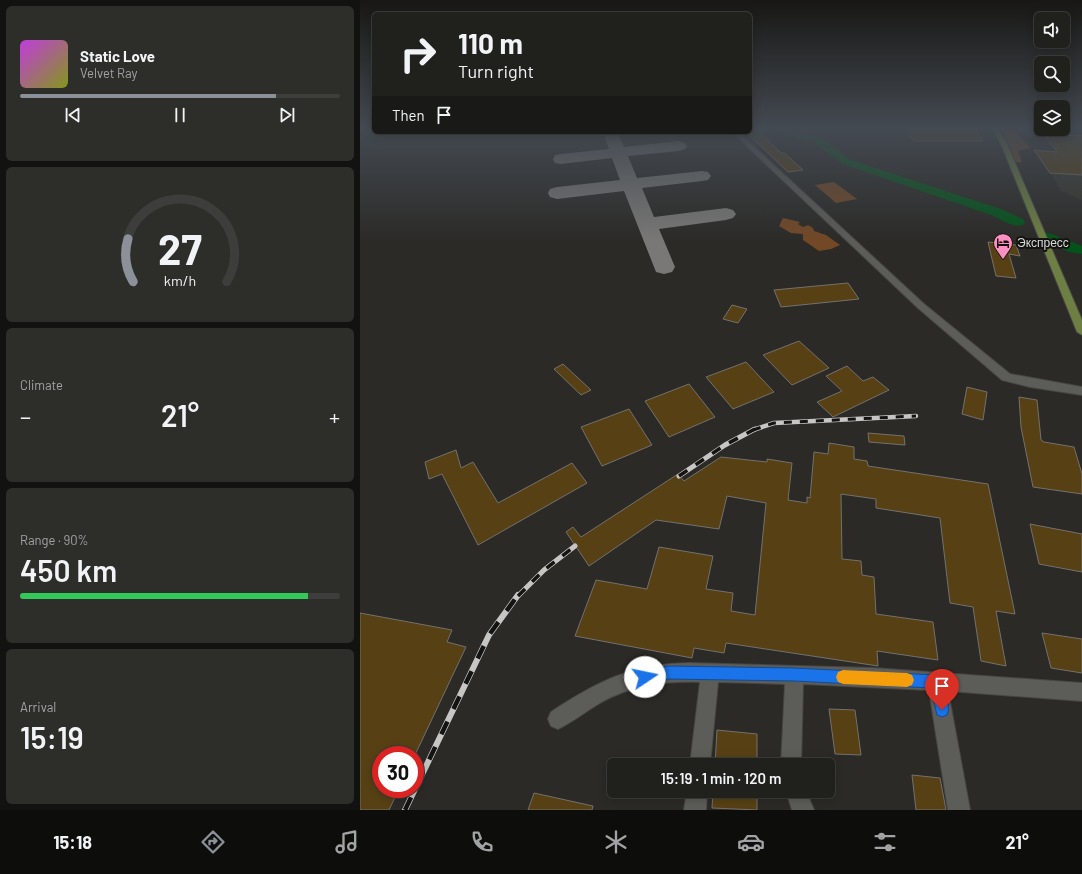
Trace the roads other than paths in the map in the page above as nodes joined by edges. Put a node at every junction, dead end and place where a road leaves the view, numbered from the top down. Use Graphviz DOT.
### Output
graph roads {
  1 [pos="772,167"];
  2 [pos="1013,167"];
  3 [pos="1082,332"];
  4 [pos="1082,391"];
  5 [pos="710,673"];
  6 [pos="794,674"];
  7 [pos="937,682"];
  8 [pos="1082,692"];
  9 [pos="558,719"];
  10 [pos="701,758"];
  11 [pos="791,758"];
  12 [pos="696,798"];
  13 [pos="799,798"];
  14 [pos="695,810"];
  15 [pos="803,810"];
  16 [pos="959,810"];
  1 -- 4 [label="street"];
  2 -- 3 [label="main road"];
  5 -- 6 [label="street"];
  5 -- 9 [label="street"];
  5 -- 10 [label="street"];
  6 -- 7 [label="street"];
  6 -- 11 [label="street"];
  7 -- 8 [label="street"];
  7 -- 16 [label="street"];
  12 -- 14 [label="street"];
  13 -- 15 [label="street"];
}
